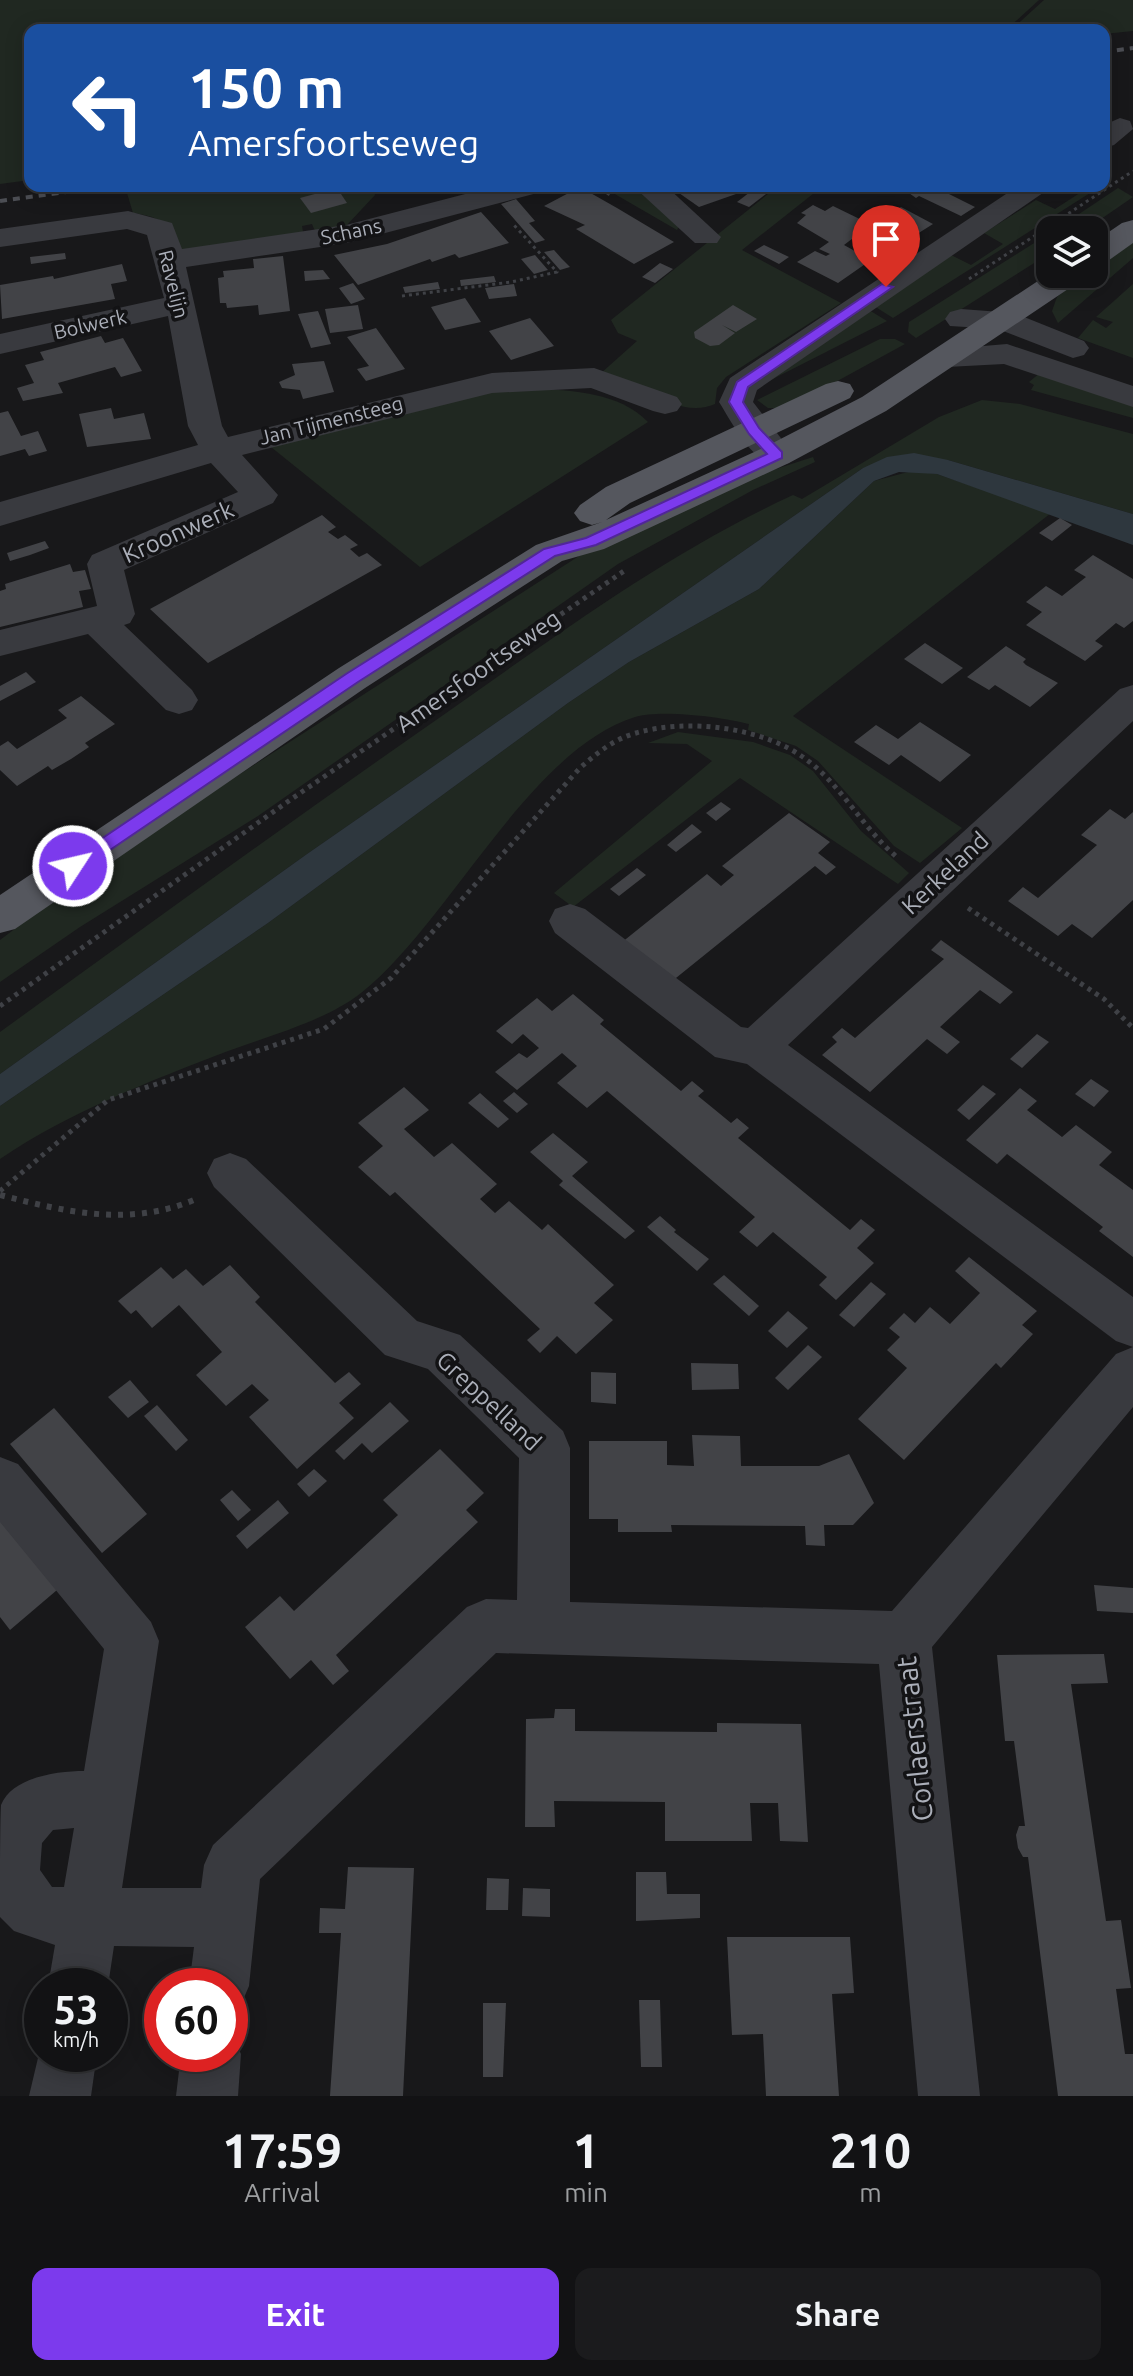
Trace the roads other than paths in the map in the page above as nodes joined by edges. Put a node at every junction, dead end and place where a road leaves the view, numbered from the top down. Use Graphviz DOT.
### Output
graph roads {
  1 [pos="508,192"];
  2 [pos="655,192"];
  3 [pos="1029,192"];
  4 [pos="1133,206"];
  5 [pos="1108,222"];
  6 [pos="1133,229"];
  7 [pos="706,237"];
  8 [pos="0,238"];
  9 [pos="1108,246"];
  10 [pos="168,260"];
  11 [pos="1036,269"];
  12 [pos="1049,288"];
  13 [pos="181,304"];
  14 [pos="961,319"];
  15 [pos="1003,320"];
  16 [pos="0,344"];
  17 [pos="947,357"];
  18 [pos="1133,371"];
  19 [pos="1133,397"];
  20 [pos="665,404"];
  21 [pos="765,443"];
  22 [pos="218,450"];
  23 [pos="0,514"];
  24 [pos="95,619"];
  25 [pos="0,643"];
  26 [pos="1133,699"];
  27 [pos="179,700"];
  28 [pos="0,917"];
  29 [pos="570,921"];
  30 [pos="757,1047"];
  31 [pos="230,1173"];
  32 [pos="1133,1325"];
  33 [pos="1133,1370"];
  34 [pos="0,1482"];
  35 [pos="543,1628"];
  36 [pos="904,1638"];
  37 [pos="107,1800"];
  38 [pos="89,1918"];
  39 [pos="226,1918"];
  40 [pos="81,1968"];
  41 [pos="221,1968"];
  42 [pos="64,2072"];
  43 [pos="209,2072"];
  44 [pos="60,2096"];
  45 [pos="207,2096"];
  46 [pos="949,2096"];
  1 -- 10 [label="street, Schans"];
  2 -- 7 [label="street"];
  3 -- 21 [label="street"];
  4 -- 5 [label="main road"];
  6 -- 9 [label="main road"];
  8 -- 10 [label="street, Ravelijn"];
  10 -- 13 [label="street, Ravelijn"];
  11 -- 14 [label="main road"];
  12 -- 15 [label="main road"];
  13 -- 16 [label="street, Bolwerk"];
  13 -- 22 [label="street, Ravelijn"];
  14 -- 15 [label="street"];
  14 -- 21 [label="main road"];
  15 -- 17 [label="main road"];
  15 -- 18 [label="street"];
  17 -- 19 [label="street"];
  17 -- 21 [label="main road"];
  20 -- 22 [label="street, Jan Tijmensteeg"];
  21 -- 28 [label="main road"];
  22 -- 23 [label="street, Jan Tijmensteeg"];
  22 -- 24 [label="street, Kroonwerk"];
  24 -- 25 [label="street"];
  24 -- 27 [label="street"];
  26 -- 30 [label="street, Kerkeland"];
  29 -- 30 [label="street"];
  30 -- 32 [label="street"];
  31 -- 35 [label="street, Greppelland"];
  33 -- 36 [label="street, Corlaerstraat"];
  34 -- 37 [label="street"];
  35 -- 36 [label="street"];
  35 -- 39 [label="street"];
  36 -- 46 [label="street, Corlaerstraat"];
  37 -- 38 [label="street"];
  37 -- 38 [label="street"];
  38 -- 39 [label="street"];
  38 -- 40 [label="street"];
  39 -- 41 [label="street"];
  42 -- 44 [label="street"];
  43 -- 45 [label="street"];
}
